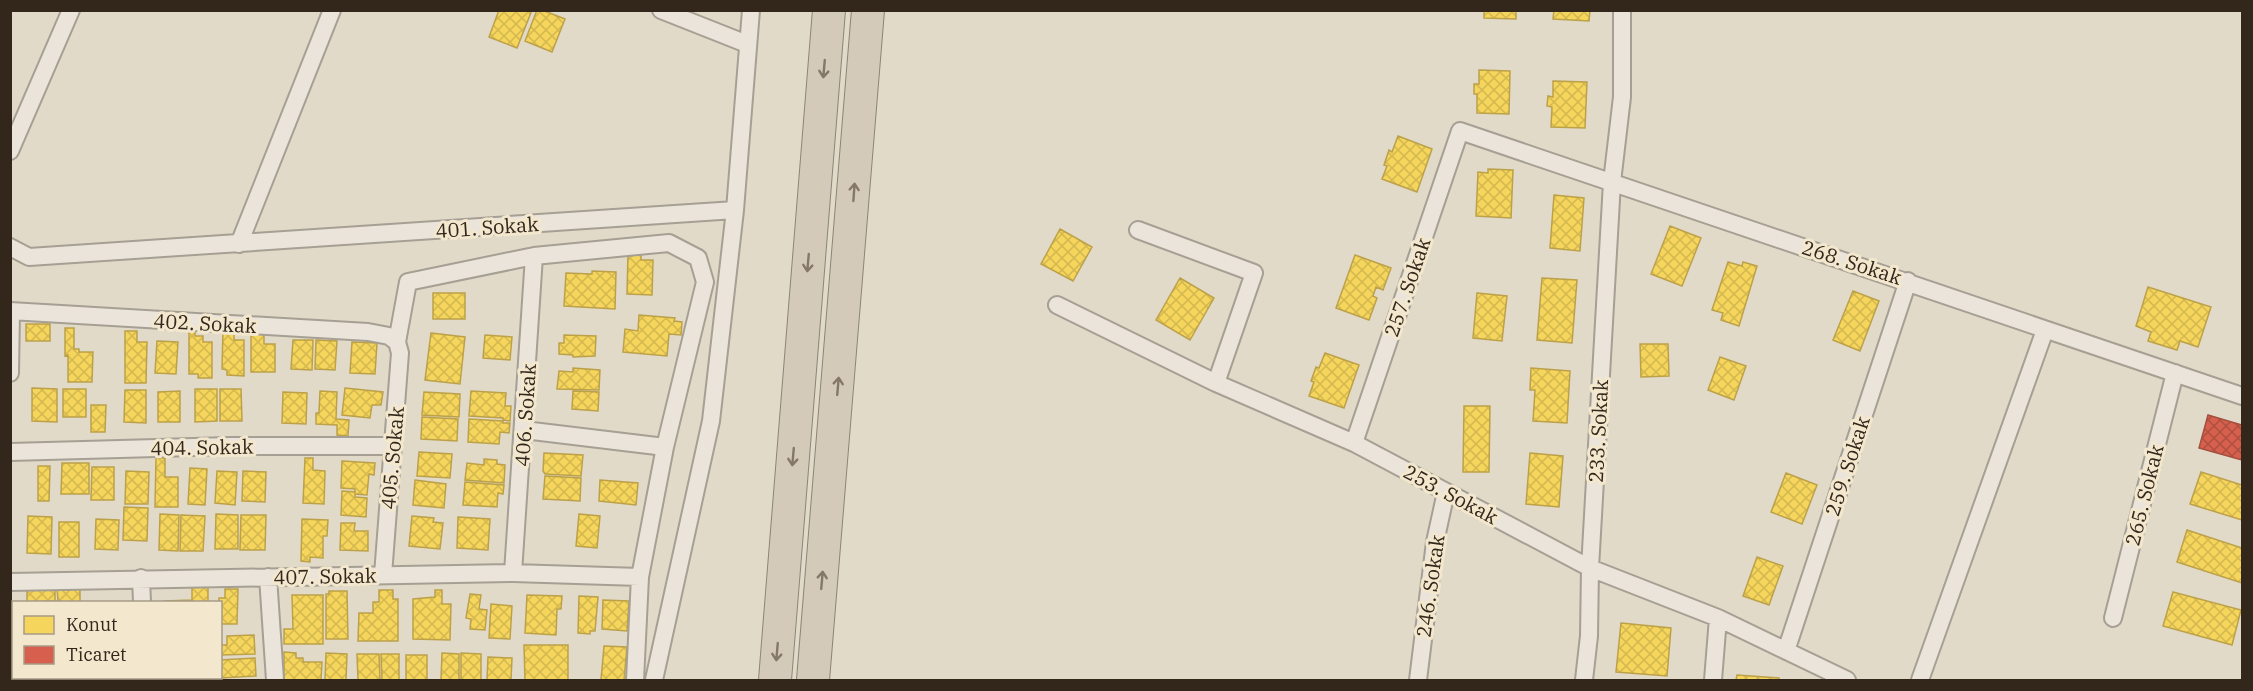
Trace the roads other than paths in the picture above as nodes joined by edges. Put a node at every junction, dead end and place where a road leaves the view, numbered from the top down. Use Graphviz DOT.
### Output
graph roads {
  1 [pos="71,10"];
  2 [pos="332,10"];
  3 [pos="661,10"];
  4 [pos="751,10"];
  5 [pos="829,10"];
  6 [pos="868,10"];
  7 [pos="1622,10"];
  8 [pos="747,44"];
  9 [pos="1460,131"];
  10 [pos="10,152"];
  11 [pos="1612,182"];
  12 [pos="735,210"];
  13 [pos="1138,230"];
  14 [pos="239,244"];
  15 [pos="10,247"];
  16 [pos="534,256"];
  17 [pos="1908,281"];
  18 [pos="1058,304"];
  19 [pos="11,311"];
  20 [pos="2045,330"];
  21 [pos="397,342"];
  22 [pos="10,373"];
  23 [pos="2175,373"];
  24 [pos="1215,383"];
  25 [pos="2242,396"];
  26 [pos="524,430"];
  27 [pos="1354,442"];
  28 [pos="393,446"];
  29 [pos="665,447"];
  30 [pos="10,453"];
  31 [pos="1446,492"];
  32 [pos="1590,568"];
  33 [pos="513,573"];
  34 [pos="383,574"];
  35 [pos="268,577"];
  36 [pos="640,577"];
  37 [pos="141,578"];
  38 [pos="10,582"];
  39 [pos="142,601"];
  40 [pos="1718,618"];
  41 [pos="2113,618"];
  42 [pos="1786,651"];
  43 [pos="275,681"];
  44 [pos="635,681"];
  45 [pos="654,681"];
  46 [pos="775,681"];
  47 [pos="813,681"];
  48 [pos="1418,681"];
  49 [pos="1584,681"];
  50 [pos="1713,681"];
  51 [pos="1847,681"];
  52 [pos="1920,681"];
  1 -- 10 [label="street"];
  2 -- 14 [label="street"];
  3 -- 8 [label="street"];
  4 -- 8 [label="street"];
  5 -- 46 [label="highway, one-way"];
  47 -- 6 [label="highway, one-way"];
  7 -- 11 [label="street, 233. Sokak"];
  8 -- 12 [label="street"];
  9 -- 11 [label="street, 268. Sokak"];
  9 -- 27 [label="street, 257. Sokak"];
  11 -- 17 [label="street, 268. Sokak"];
  11 -- 32 [label="street, 233. Sokak"];
  12 -- 14 [label="street, 401. Sokak"];
  12 -- 45 [label="street"];
  13 -- 24 [label="street"];
  14 -- 15 [label="street, 401. Sokak"];
  16 -- 21 [label="street, 405. Sokak"];
  16 -- 26 [label="street, 406. Sokak"];
  16 -- 29 [label="street"];
  17 -- 20 [label="street, 268. Sokak"];
  17 -- 42 [label="street, 259. Sokak"];
  18 -- 24 [label="street, 253. Sokak"];
  19 -- 21 [label="street, 402. Sokak"];
  19 -- 22 [label="street"];
  20 -- 23 [label="street, 268. Sokak"];
  20 -- 52 [label="street"];
  21 -- 28 [label="street, 405. Sokak"];
  23 -- 25 [label="street, 268. Sokak"];
  23 -- 41 [label="street, 265. Sokak"];
  24 -- 27 [label="street, 253. Sokak"];
  26 -- 29 [label="street"];
  26 -- 33 [label="street, 406. Sokak"];
  27 -- 31 [label="street, 253. Sokak"];
  28 -- 30 [label="street, 404. Sokak"];
  28 -- 34 [label="street, 405. Sokak"];
  29 -- 36 [label="street"];
  31 -- 32 [label="street, 253. Sokak"];
  31 -- 48 [label="street, 246. Sokak"];
  32 -- 40 [label="street, 253. Sokak"];
  32 -- 49 [label="street, 233. Sokak"];
  33 -- 34 [label="street, 407. Sokak"];
  33 -- 36 [label="street, 407. Sokak"];
  34 -- 35 [label="street, 407. Sokak"];
  35 -- 37 [label="street, 407. Sokak"];
  35 -- 43 [label="street"];
  36 -- 44 [label="street"];
  37 -- 38 [label="street, 407. Sokak"];
  37 -- 39 [label="street"];
  40 -- 42 [label="street, 253. Sokak"];
  40 -- 50 [label="street"];
  42 -- 51 [label="street, 253. Sokak"];
}
